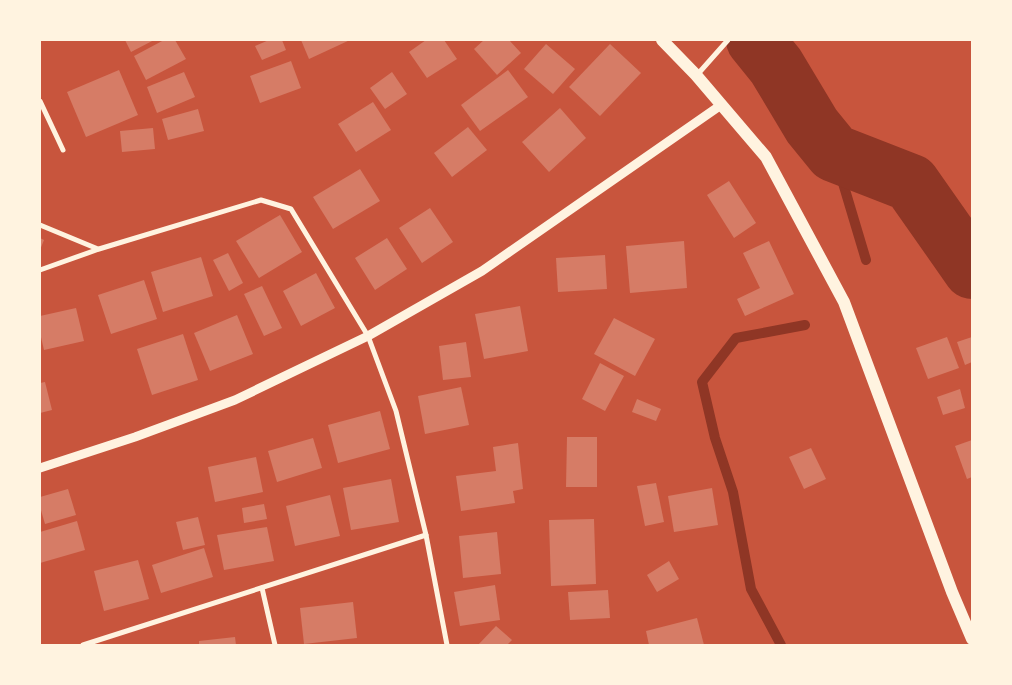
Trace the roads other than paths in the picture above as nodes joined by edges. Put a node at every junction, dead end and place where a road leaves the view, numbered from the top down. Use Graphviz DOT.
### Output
graph roads {
  1 [pos="662,40"];
  2 [pos="728,40"];
  3 [pos="696,75"];
  4 [pos="40,101"];
  5 [pos="721,105"];
  6 [pos="63,150"];
  7 [pos="40,226"];
  8 [pos="98,249"];
  9 [pos="40,270"];
  10 [pos="368,336"];
  11 [pos="40,468"];
  12 [pos="426,535"];
  13 [pos="262,588"];
  14 [pos="102,639"];
  15 [pos="972,639"];
  16 [pos="83,645"];
  17 [pos="103,645"];
  18 [pos="275,645"];
  19 [pos="447,645"];
  1 -- 3 [label="main road"];
  2 -- 3 [label="street"];
  3 -- 5 [label="main road"];
  4 -- 6 [label="street"];
  5 -- 10 [label="street"];
  5 -- 15 [label="main road"];
  7 -- 8 [label="street"];
  8 -- 9 [label="street"];
  8 -- 10 [label="street"];
  10 -- 11 [label="street"];
  10 -- 12 [label="street"];
  12 -- 13 [label="street"];
  12 -- 19 [label="street"];
  13 -- 14 [label="street"];
  13 -- 18 [label="street"];
  14 -- 16 [label="street"];
  14 -- 17 [label="street"];
}
